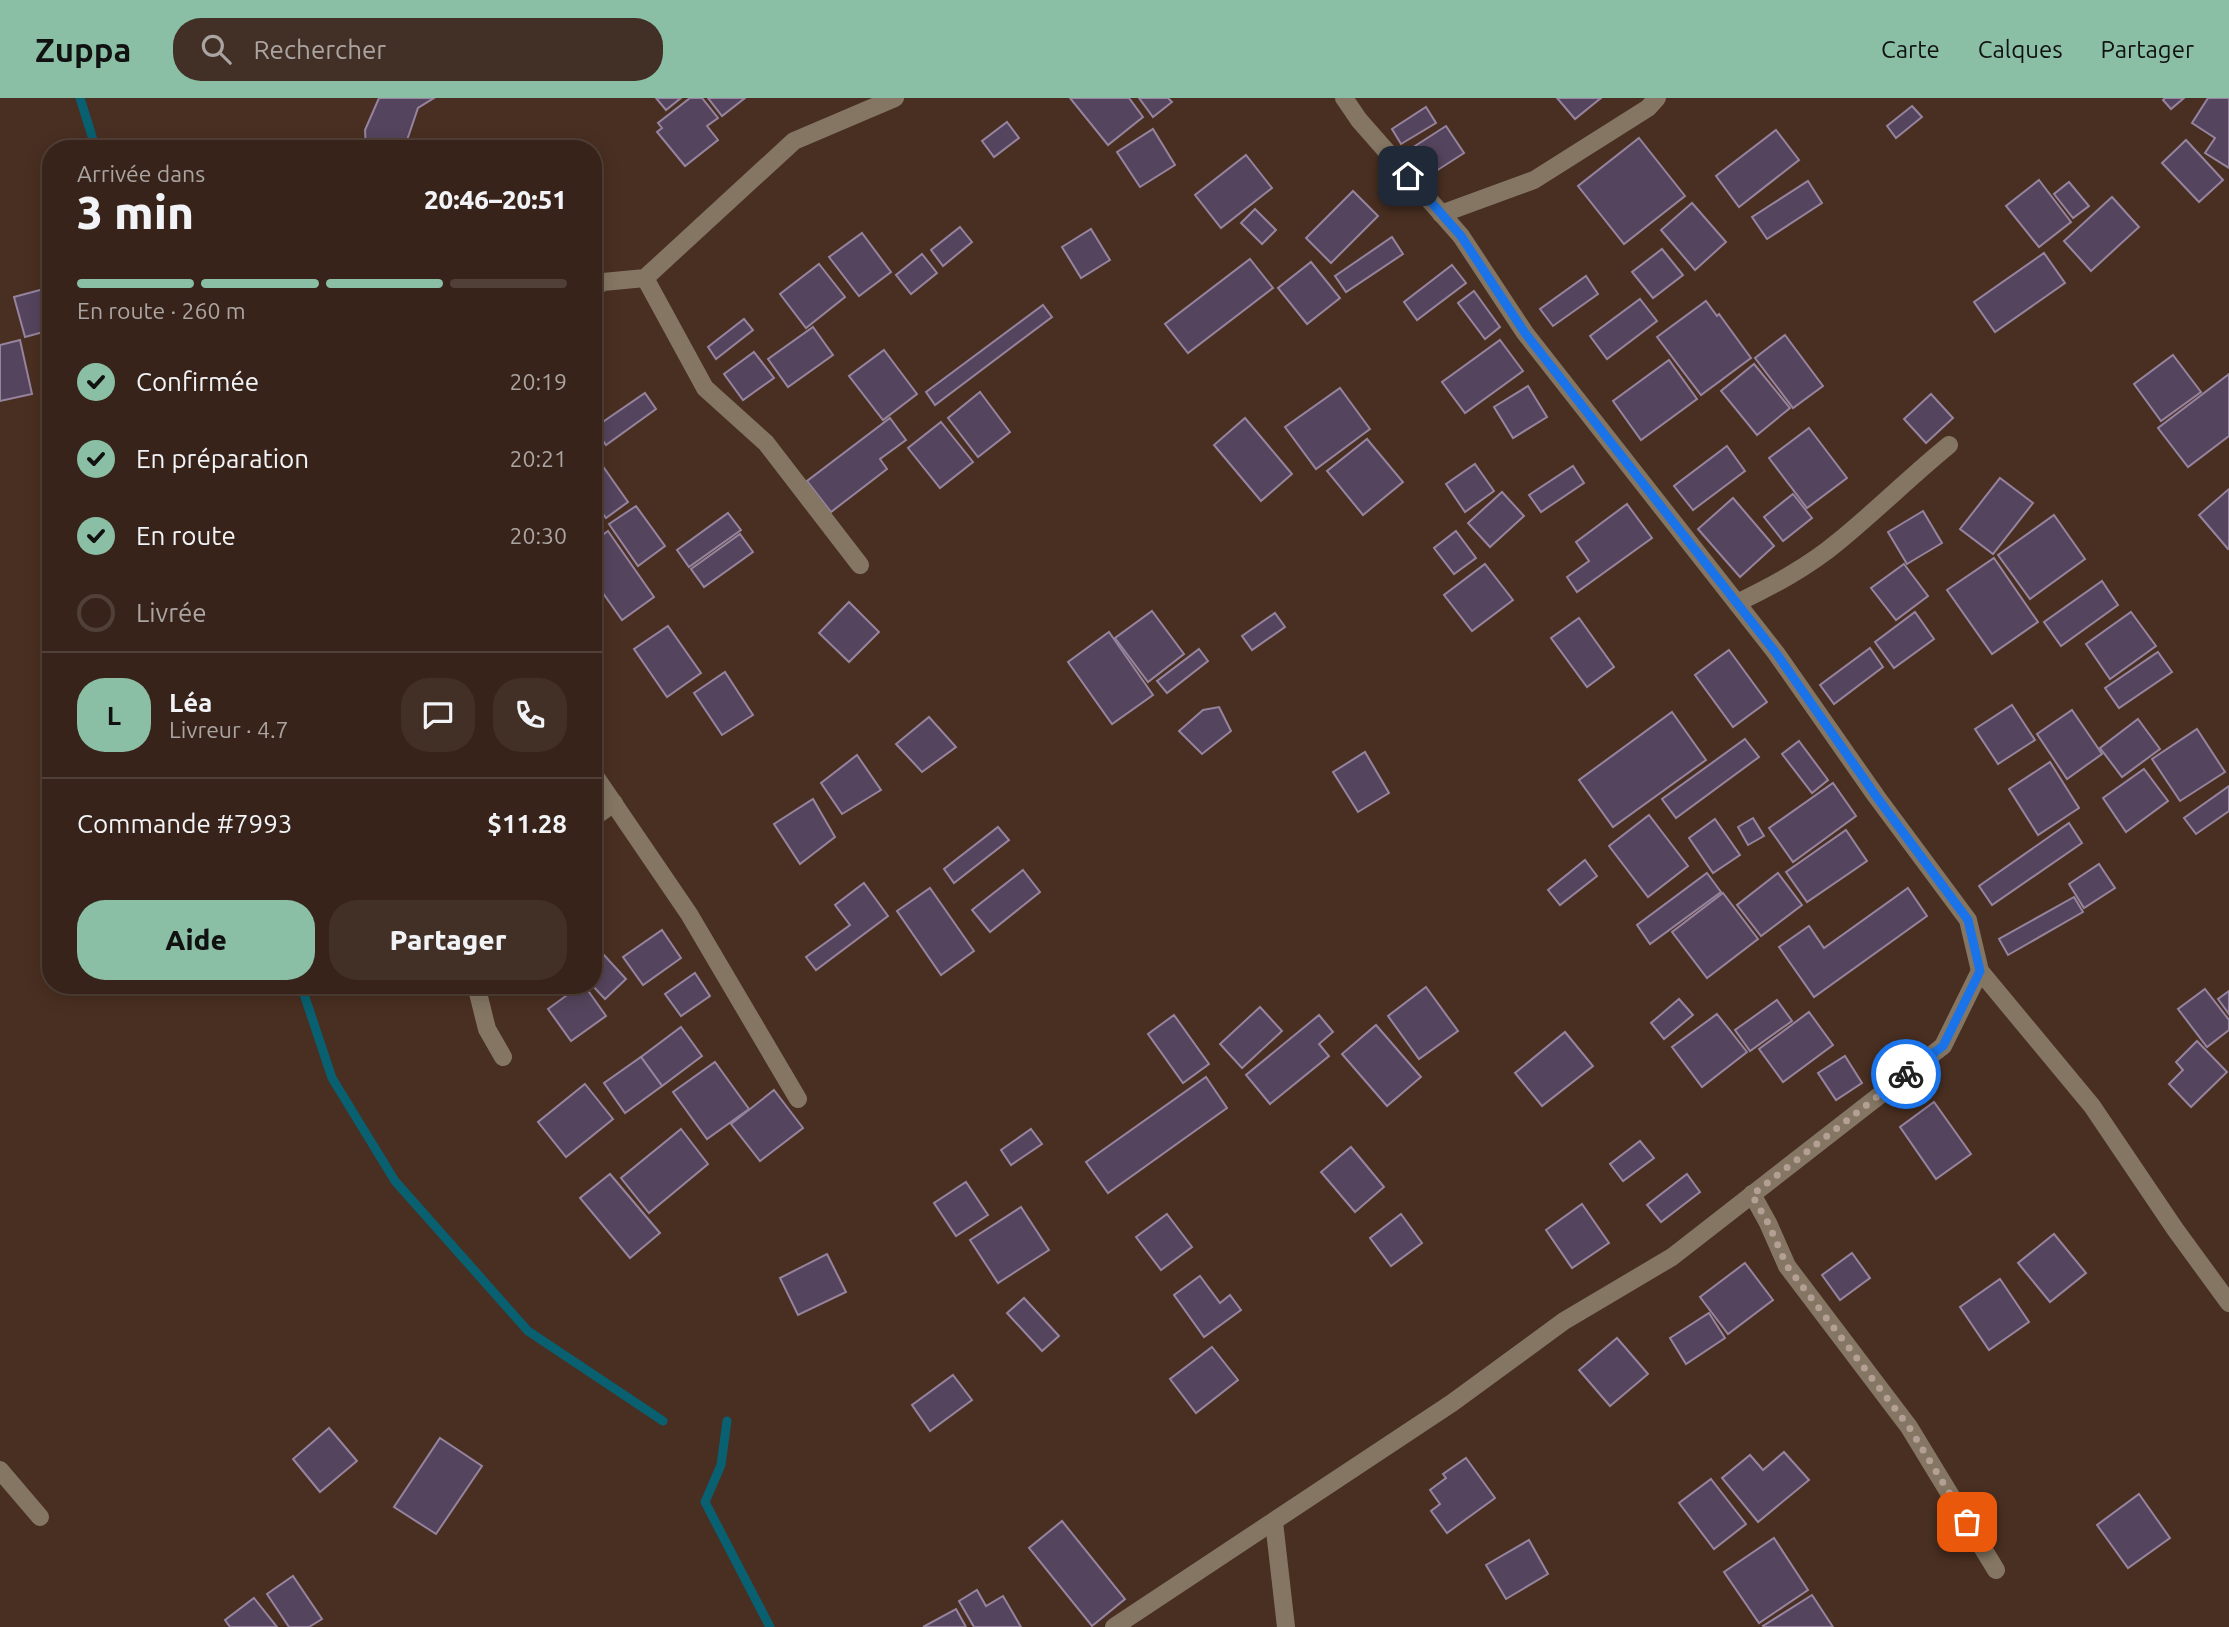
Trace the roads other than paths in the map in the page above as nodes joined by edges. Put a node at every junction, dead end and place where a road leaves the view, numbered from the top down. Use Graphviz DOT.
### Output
graph roads {
  1 [pos="895,98"];
  2 [pos="1344,98"];
  3 [pos="1657,98"];
  4 [pos="1441,214"];
  5 [pos="645,278"];
  6 [pos="602,283"];
  7 [pos="1949,445"];
  8 [pos="860,565"];
  9 [pos="1737,603"];
  10 [pos="602,786"];
  11 [pos="614,803"];
  12 [pos="602,812"];
  13 [pos="1980,971"];
  14 [pos="478,994"];
  15 [pos="503,1057"];
  16 [pos="798,1098"];
  17 [pos="1752,1195"];
  18 [pos="2229,1303"];
  19 [pos="0,1470"];
  20 [pos="40,1517"];
  21 [pos="1274,1522"];
  22 [pos="1996,1570"];
  23 [pos="1114,1627"];
  24 [pos="1286,1627"];
  1 -- 5 [label="street"];
  2 -- 4 [label="street"];
  3 -- 4 [label="street"];
  4 -- 9 [label="street"];
  5 -- 6 [label="street"];
  5 -- 8 [label="street"];
  7 -- 9 [label="street"];
  9 -- 13 [label="street"];
  10 -- 11 [label="street"];
  11 -- 12 [label="street"];
  11 -- 16 [label="street"];
  13 -- 17 [label="street"];
  13 -- 18 [label="street"];
  14 -- 15 [label="street"];
  17 -- 21 [label="street"];
  17 -- 22 [label="street"];
  19 -- 20 [label="street"];
  21 -- 23 [label="street"];
  21 -- 24 [label="street"];
}
